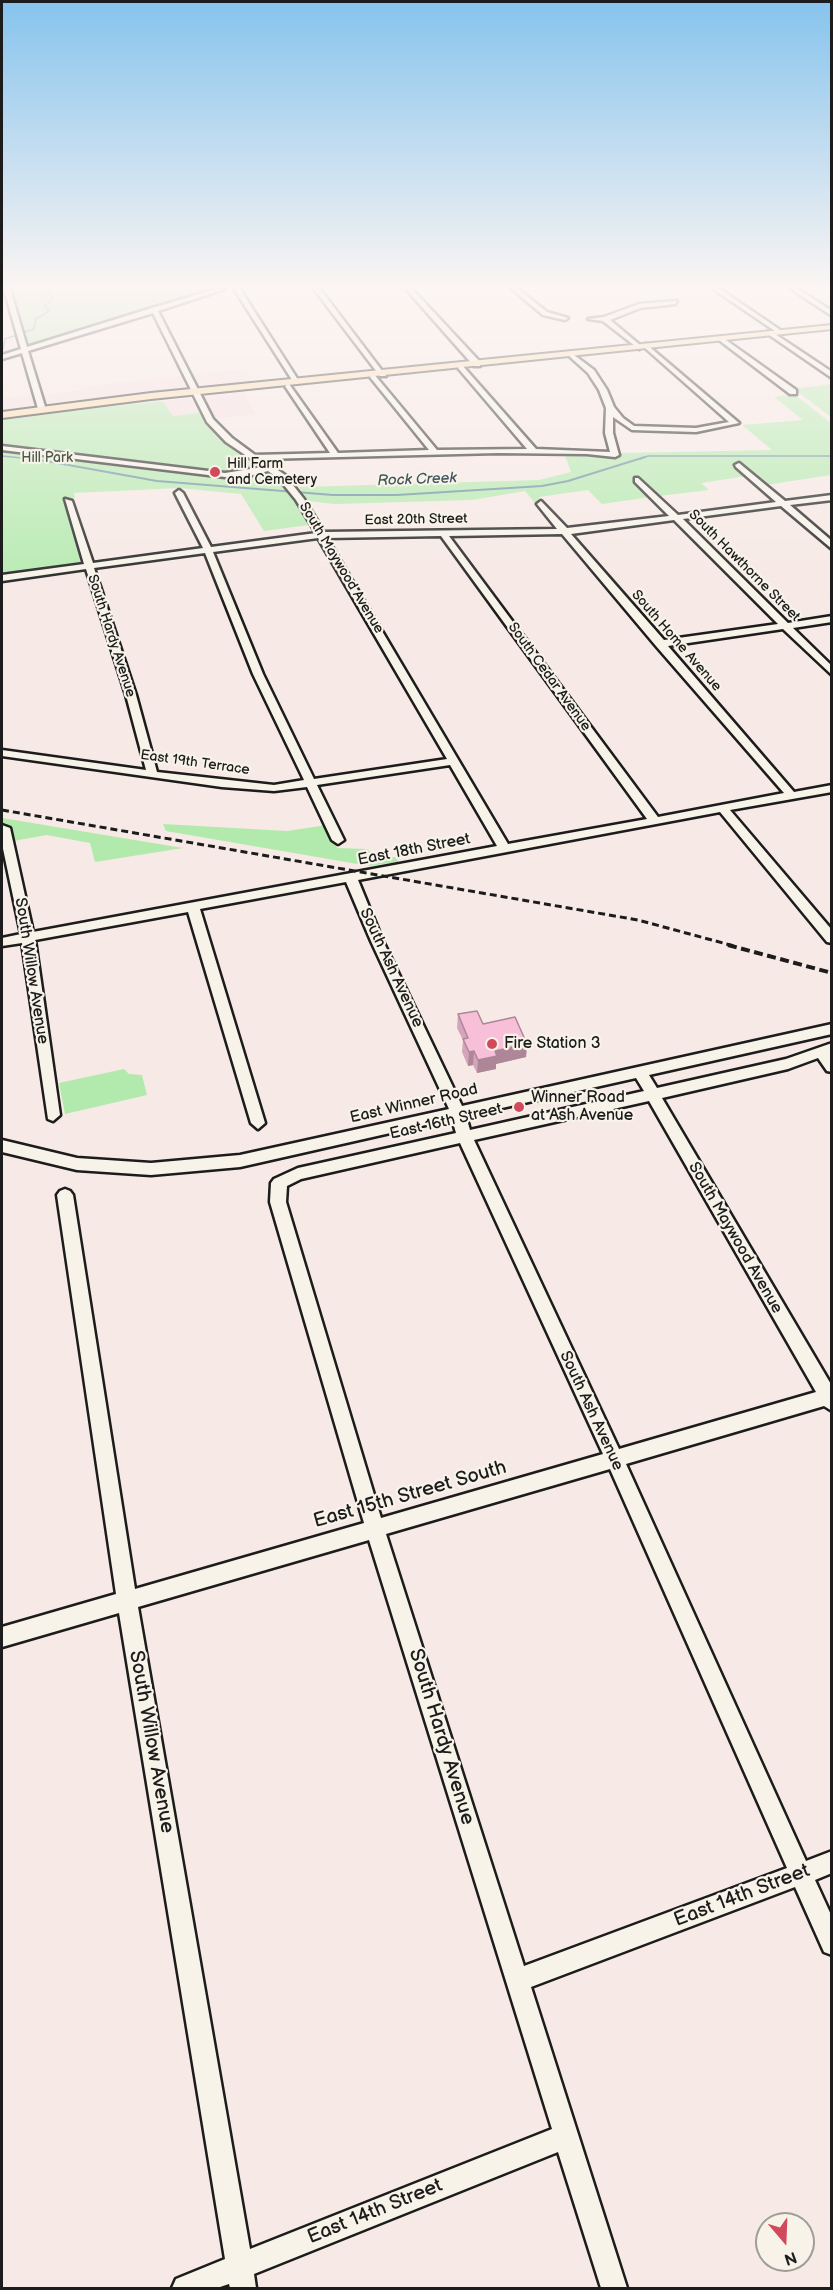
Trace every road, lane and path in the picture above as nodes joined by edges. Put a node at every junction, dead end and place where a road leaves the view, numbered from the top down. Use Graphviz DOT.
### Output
graph roads {
  1 [pos="38,396"];
  2 [pos="179,396"];
  3 [pos="198,396"];
  4 [pos="301,396"];
  5 [pos="394,396"];
  6 [pos="486,396"];
  7 [pos="604,396"];
  8 [pos="702,396"];
  9 [pos="610,408"];
  10 [pos="42,410"];
  11 [pos="2,415"];
  12 [pos="2,448"];
  13 [pos="534,452"];
  14 [pos="435,453"];
  15 [pos="336,455"];
  16 [pos="255,457"];
  17 [pos="739,465"];
  18 [pos="269,468"];
  19 [pos="638,480"];
  20 [pos="179,493"];
  21 [pos="831,497"];
  22 [pos="68,501"];
  23 [pos="541,504"];
  24 [pos="783,504"];
  25 [pos="676,518"];
  26 [pos="563,531"];
  27 [pos="443,533"];
  28 [pos="321,535"];
  29 [pos="831,546"];
  30 [pos="208,550"];
  31 [pos="89,567"];
  32 [pos="2,578"];
  33 [pos="831,619"];
  34 [pos="786,626"];
  35 [pos="660,644"];
  36 [pos="831,672"];
  37 [pos="2,753"];
  38 [pos="455,761"];
  39 [pos="152,772"];
  40 [pos="311,784"];
  41 [pos="831,788"];
  42 [pos="792,796"];
  43 [pos="723,809"];
  44 [pos="655,821"];
  45 [pos="4,828"];
  46 [pos="338,840"];
  47 [pos="505,849"];
  48 [pos="351,878"];
  49 [pos="193,907"];
  50 [pos="28,937"];
  51 [pos="831,939"];
  52 [pos="2,942"];
  53 [pos="831,1029"];
  54 [pos="826,1050"];
  55 [pos="831,1066"];
  56 [pos="640,1072"];
  57 [pos="652,1095"];
  58 [pos="458,1113"];
  59 [pos="53,1115"];
  60 [pos="258,1123"];
  61 [pos="464,1137"];
  62 [pos="2,1146"];
  63 [pos="279,1183"];
  64 [pos="65,1196"];
  65 [pos="830,1399"];
  66 [pos="615,1461"];
  67 [pos="375,1528"];
  68 [pos="127,1600"];
  69 [pos="2,1636"];
  70 [pos="831,1862"];
  71 [pos="800,1873"];
  72 [pos="831,1944"];
  73 [pos="517,1981"];
  74 [pos="566,2136"];
  75 [pos="241,2278"];
  76 [pos="185,2289"];
  77 [pos="614,2289"];
  1 -- 10 [label="street"];
  2 -- 10 [label="main road"];
  3 -- 16 [label="street, South Maywood Avenue"];
  4 -- 15 [label="street"];
  5 -- 14 [label="street"];
  6 -- 13 [label="street"];
  7 -- 9 [label="street"];
  8 -- 9 [label="street"];
  9 -- 13 [label="street"];
  10 -- 11 [label="main road"];
  12 -- 18 [label="street"];
  13 -- 14 [label="street"];
  14 -- 15 [label="street"];
  15 -- 16 [label="street"];
  16 -- 18 [label="street, South Maywood Avenue"];
  17 -- 24 [label="street"];
  18 -- 28 [label="street, South Maywood Avenue"];
  19 -- 25 [label="street, South Hawthorne Street"];
  20 -- 30 [label="street"];
  21 -- 24 [label="street, East 20th Street"];
  22 -- 31 [label="street, South Hardy Avenue"];
  23 -- 26 [label="street, South Home Avenue"];
  24 -- 25 [label="street, East 20th Street"];
  24 -- 29 [label="street"];
  25 -- 26 [label="street, East 20th Street"];
  25 -- 34 [label="street, South Hawthorne Street"];
  26 -- 27 [label="street, East 20th Street"];
  26 -- 35 [label="street, South Home Avenue"];
  27 -- 28 [label="street, East 20th Street"];
  27 -- 44 [label="street, South Cedar Avenue"];
  28 -- 30 [label="street, East 20th Street"];
  28 -- 38 [label="street, South Maywood Avenue"];
  30 -- 31 [label="street, East 20th Street"];
  30 -- 40 [label="street"];
  31 -- 32 [label="street, East 20th Street"];
  31 -- 39 [label="street, South Hardy Avenue"];
  33 -- 34 [label="street"];
  34 -- 35 [label="street"];
  34 -- 36 [label="street, South Hawthorne Street"];
  35 -- 42 [label="street, South Home Avenue"];
  37 -- 39 [label="street, East 19th Terrace"];
  38 -- 40 [label="street, East 19th Terrace"];
  38 -- 47 [label="street, South Maywood Avenue"];
  39 -- 40 [label="street, East 19th Terrace"];
  40 -- 46 [label="street"];
  41 -- 42 [label="street, East 18th Street"];
  42 -- 43 [label="street, East 18th Street"];
  43 -- 44 [label="street, East 18th Street"];
  43 -- 51 [label="street"];
  44 -- 47 [label="street, East 18th Street"];
  45 -- 50 [label="street, South Willow Avenue"];
  47 -- 48 [label="street, East 18th Street"];
  48 -- 49 [label="street, East 18th Street"];
  48 -- 58 [label="street, South Ash Avenue"];
  49 -- 50 [label="street, East 18th Street"];
  49 -- 60 [label="street"];
  50 -- 52 [label="street, East 18th Street"];
  50 -- 59 [label="street, South Willow Avenue"];
  53 -- 56 [label="street, East Winner Road"];
  54 -- 55 [label="street"];
  54 -- 57 [label="street, East 16th Street"];
  56 -- 57 [label="street, South Maywood Avenue"];
  56 -- 58 [label="street, East Winner Road"];
  57 -- 61 [label="street, East 16th Street"];
  57 -- 65 [label="street, South Maywood Avenue"];
  58 -- 61 [label="street, South Ash Avenue"];
  58 -- 62 [label="street, East Winner Road"];
  61 -- 63 [label="street, East 16th Street"];
  61 -- 66 [label="street, South Ash Avenue"];
  63 -- 67 [label="street, South Hardy Avenue"];
  64 -- 68 [label="street, South Willow Avenue"];
  65 -- 66 [label="street, East 15th Street South"];
  66 -- 67 [label="street, East 15th Street South"];
  66 -- 71 [label="street, South Ash Avenue"];
  67 -- 68 [label="street, East 15th Street South"];
  67 -- 73 [label="street, South Hardy Avenue"];
  68 -- 69 [label="street, East 15th Street South"];
  68 -- 75 [label="street, South Willow Avenue"];
  70 -- 71 [label="street, East 14th Street"];
  71 -- 72 [label="street, South Ash Avenue"];
  71 -- 73 [label="street, East 14th Street"];
  73 -- 74 [label="street, South Hardy Avenue"];
  74 -- 75 [label="street, East 14th Street"];
  74 -- 77 [label="street, South Hardy Avenue"];
  75 -- 76 [label="street, East 14th Street"];
}
